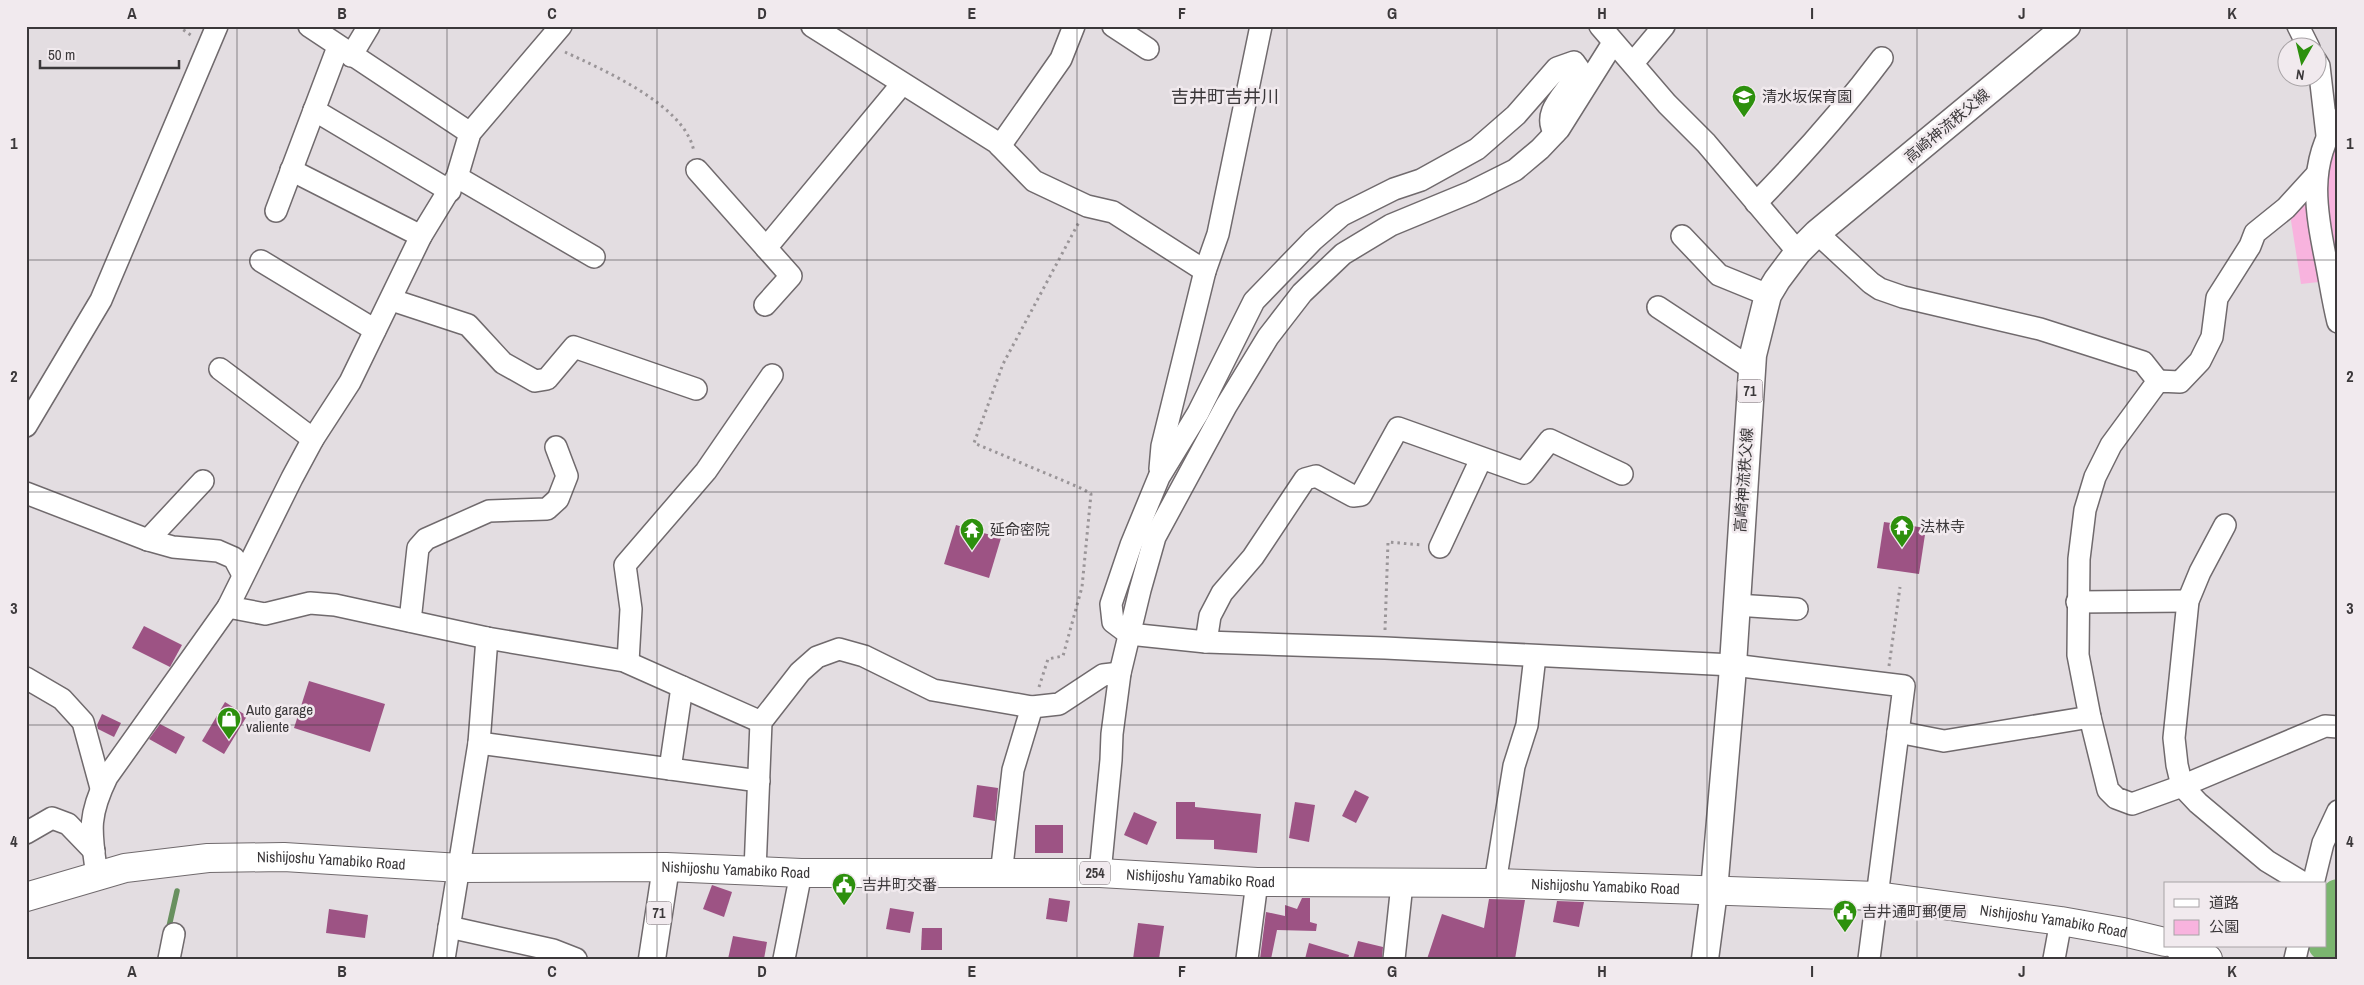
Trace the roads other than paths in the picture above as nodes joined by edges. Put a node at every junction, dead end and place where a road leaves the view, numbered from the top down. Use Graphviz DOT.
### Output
graph roads {
  1 [pos="217,26"];
  2 [pos="308,26"];
  3 [pos="369,26"];
  4 [pos="561,26"];
  5 [pos="812,26"];
  6 [pos="1074,26"];
  7 [pos="1113,26"];
  8 [pos="1261,26"];
  9 [pos="1600,26"];
  10 [pos="1664,26"];
  11 [pos="2298,26"];
  12 [pos="2062,28"];
  13 [pos="2304,38"];
  14 [pos="1613,43"];
  15 [pos="1148,49"];
  16 [pos="344,52"];
  17 [pos="1882,58"];
  18 [pos="1633,63"];
  19 [pos="902,84"];
  20 [pos="2324,88"];
  21 [pos="314,110"];
  22 [pos="2332,127"];
  23 [pos="470,133"];
  24 [pos="1555,133"];
  25 [pos="1000,146"];
  26 [pos="291,170"];
  27 [pos="697,170"];
  28 [pos="2317,174"];
  29 [pos="454,184"];
  30 [pos="1756,203"];
  31 [pos="276,211"];
  32 [pos="1817,233"];
  33 [pos="421,236"];
  34 [pos="1682,236"];
  35 [pos="766,248"];
  36 [pos="1798,252"];
  37 [pos="594,257"];
  38 [pos="261,261"];
  39 [pos="1205,271"];
  40 [pos="1768,295"];
  41 [pos="392,300"];
  42 [pos="765,305"];
  43 [pos="1658,307"];
  44 [pos="2338,322"];
  45 [pos="375,330"];
  46 [pos="220,369"];
  47 [pos="1752,369"];
  48 [pos="772,375"];
  49 [pos="2158,381"];
  50 [pos="696,389"];
  51 [pos="26,426"];
  52 [pos="313,440"];
  53 [pos="556,447"];
  54 [pos="1480,459"];
  55 [pos="1622,474"];
  56 [pos="1159,477"];
  57 [pos="203,481"];
  58 [pos="26,493"];
  59 [pos="2226,525"];
  60 [pos="148,540"];
  61 [pos="1440,547"];
  62 [pos="243,575"];
  63 [pos="2077,602"];
  64 [pos="2188,602"];
  65 [pos="1736,604"];
  66 [pos="228,607"];
  67 [pos="1797,609"];
  68 [pos="410,621"];
  69 [pos="1129,634"];
  70 [pos="487,638"];
  71 [pos="1206,642"];
  72 [pos="1535,656"];
  73 [pos="628,662"];
  74 [pos="1733,665"];
  75 [pos="1120,673"];
  76 [pos="26,678"];
  77 [pos="682,688"];
  78 [pos="1032,706"];
  79 [pos="2090,717"];
  80 [pos="761,722"];
  81 [pos="2338,727"];
  82 [pos="1898,732"];
  83 [pos="479,743"];
  84 [pos="670,769"];
  85 [pos="759,781"];
  86 [pos="2182,786"];
  87 [pos="101,788"];
  88 [pos="2338,811"];
  89 [pos="26,833"];
  90 [pos="96,864"];
  91 [pos="666,867"];
  92 [pos="460,868"];
  93 [pos="755,871"];
  94 [pos="801,873"];
  95 [pos="1100,873"];
  96 [pos="1001,875"];
  97 [pos="1257,882"];
  98 [pos="2302,882"];
  99 [pos="2314,882"];
  100 [pos="1495,883"];
  101 [pos="1402,884"];
  102 [pos="1714,891"];
  103 [pos="26,896"];
  104 [pos="1878,896"];
  105 [pos="2062,921"];
  106 [pos="449,927"];
  107 [pos="174,934"];
  108 [pos="2164,942"];
  109 [pos="2183,948"];
  110 [pos="169,959"];
  111 [pos="444,959"];
  112 [pos="576,959"];
  113 [pos="652,959"];
  114 [pos="784,959"];
  115 [pos="1246,959"];
  116 [pos="1394,959"];
  117 [pos="1706,959"];
  118 [pos="1869,959"];
  119 [pos="2054,959"];
  120 [pos="2208,959"];
  1 -- 51 [label="street"];
  2 -- 16 [label="street"];
  3 -- 16 [label="street"];
  4 -- 23 [label="street"];
  5 -- 19 [label="street"];
  6 -- 25 [label="street"];
  7 -- 15 [label="street"];
  8 -- 39 [label="street"];
  9 -- 14 [label="street"];
  10 -- 18 [label="street"];
  11 -- 13 [label="street"];
  12 -- 32 [label="main road, 高崎神流秩父線 / 71"];
  14 -- 18 [label="street"];
  14 -- 24 [label="street"];
  16 -- 21 [label="street"];
  16 -- 23 [label="street"];
  17 -- 30 [label="street"];
  18 -- 30 [label="street"];
  19 -- 25 [label="street"];
  19 -- 35 [label="street"];
  20 -- 22 [label="street"];
  21 -- 26 [label="street"];
  21 -- 29 [label="street"];
  22 -- 28 [label="street"];
  23 -- 29 [label="street"];
  24 -- 56 [label="street"];
  24 -- 69 [label="street"];
  25 -- 39 [label="street"];
  26 -- 31 [label="street"];
  26 -- 33 [label="street"];
  27 -- 35 [label="street"];
  28 -- 44 [label="street"];
  28 -- 49 [label="street"];
  29 -- 33 [label="street"];
  29 -- 37 [label="street"];
  30 -- 36 [label="street"];
  32 -- 36 [label="main road, 高崎神流秩父線 / 71"];
  32 -- 49 [label="street"];
  33 -- 41 [label="street"];
  34 -- 40 [label="street"];
  35 -- 42 [label="street"];
  36 -- 40 [label="main road, 高崎神流秩父線 / 71"];
  38 -- 45 [label="street"];
  39 -- 56 [label="street"];
  40 -- 47 [label="main road, 高崎神流秩父線 / 71"];
  41 -- 45 [label="street"];
  41 -- 50 [label="street"];
  43 -- 47 [label="street"];
  45 -- 52 [label="street"];
  46 -- 52 [label="street"];
  47 -- 65 [label="main road, 高崎神流秩父線 / 71"];
  48 -- 73 [label="street"];
  49 -- 63 [label="street"];
  52 -- 62 [label="street"];
  53 -- 68 [label="street"];
  54 -- 55 [label="street"];
  54 -- 61 [label="street"];
  54 -- 71 [label="street"];
  56 -- 69 [label="street"];
  57 -- 60 [label="street"];
  58 -- 60 [label="street"];
  59 -- 64 [label="street"];
  60 -- 62 [label="street"];
  62 -- 66 [label="street"];
  63 -- 64 [label="street"];
  63 -- 79 [label="street"];
  64 -- 86 [label="street"];
  65 -- 67 [label="street"];
  65 -- 74 [label="main road, 高崎神流秩父線 / 71"];
  66 -- 68 [label="street"];
  66 -- 87 [label="street"];
  68 -- 70 [label="street"];
  69 -- 71 [label="street"];
  69 -- 75 [label="street"];
  70 -- 73 [label="street"];
  70 -- 83 [label="street"];
  71 -- 72 [label="street"];
  72 -- 74 [label="street"];
  72 -- 100 [label="street"];
  73 -- 77 [label="street"];
  74 -- 82 [label="street"];
  74 -- 102 [label="main road, 高崎神流秩父線 / 71"];
  75 -- 78 [label="street"];
  75 -- 95 [label="street"];
  76 -- 87 [label="street"];
  77 -- 80 [label="street"];
  77 -- 84 [label="street"];
  78 -- 80 [label="street"];
  78 -- 96 [label="street"];
  79 -- 82 [label="street"];
  79 -- 86 [label="street"];
  80 -- 85 [label="street"];
  81 -- 86 [label="street"];
  82 -- 104 [label="street"];
  83 -- 84 [label="street"];
  83 -- 92 [label="street"];
  84 -- 85 [label="street"];
  85 -- 93 [label="street"];
  86 -- 98 [label="street"];
  87 -- 90 [label="street"];
  88 -- 99 [label="street"];
  89 -- 90 [label="street"];
  90 -- 92 [label="highway, Nishijoshu Yamabiko Road / 254"];
  90 -- 103 [label="highway, Nishijoshu Yamabiko Road / 254"];
  91 -- 92 [label="highway, Nishijoshu Yamabiko Road / 254"];
  91 -- 93 [label="highway, Nishijoshu Yamabiko Road / 254"];
  91 -- 113 [label="main road, 71"];
  92 -- 106 [label="street"];
  93 -- 94 [label="highway, Nishijoshu Yamabiko Road / 254"];
  94 -- 96 [label="highway, Nishijoshu Yamabiko Road / 254"];
  94 -- 114 [label="street"];
  95 -- 96 [label="highway, Nishijoshu Yamabiko Road / 254"];
  95 -- 97 [label="highway, Nishijoshu Yamabiko Road / 254"];
  97 -- 101 [label="highway, Nishijoshu Yamabiko Road / 254"];
  97 -- 115 [label="street"];
  100 -- 101 [label="highway, Nishijoshu Yamabiko Road / 254"];
  100 -- 102 [label="highway, Nishijoshu Yamabiko Road / 254"];
  101 -- 116 [label="street"];
  102 -- 104 [label="highway, Nishijoshu Yamabiko Road / 254"];
  102 -- 117 [label="main road, 高崎神流秩父線"];
  104 -- 105 [label="highway, Nishijoshu Yamabiko Road / 254"];
  104 -- 118 [label="street"];
  105 -- 108 [label="highway, Nishijoshu Yamabiko Road / 254"];
  105 -- 119 [label="street"];
  106 -- 111 [label="street"];
  106 -- 112 [label="street"];
  107 -- 110 [label="street"];
  109 -- 120 [label="highway"];
}
